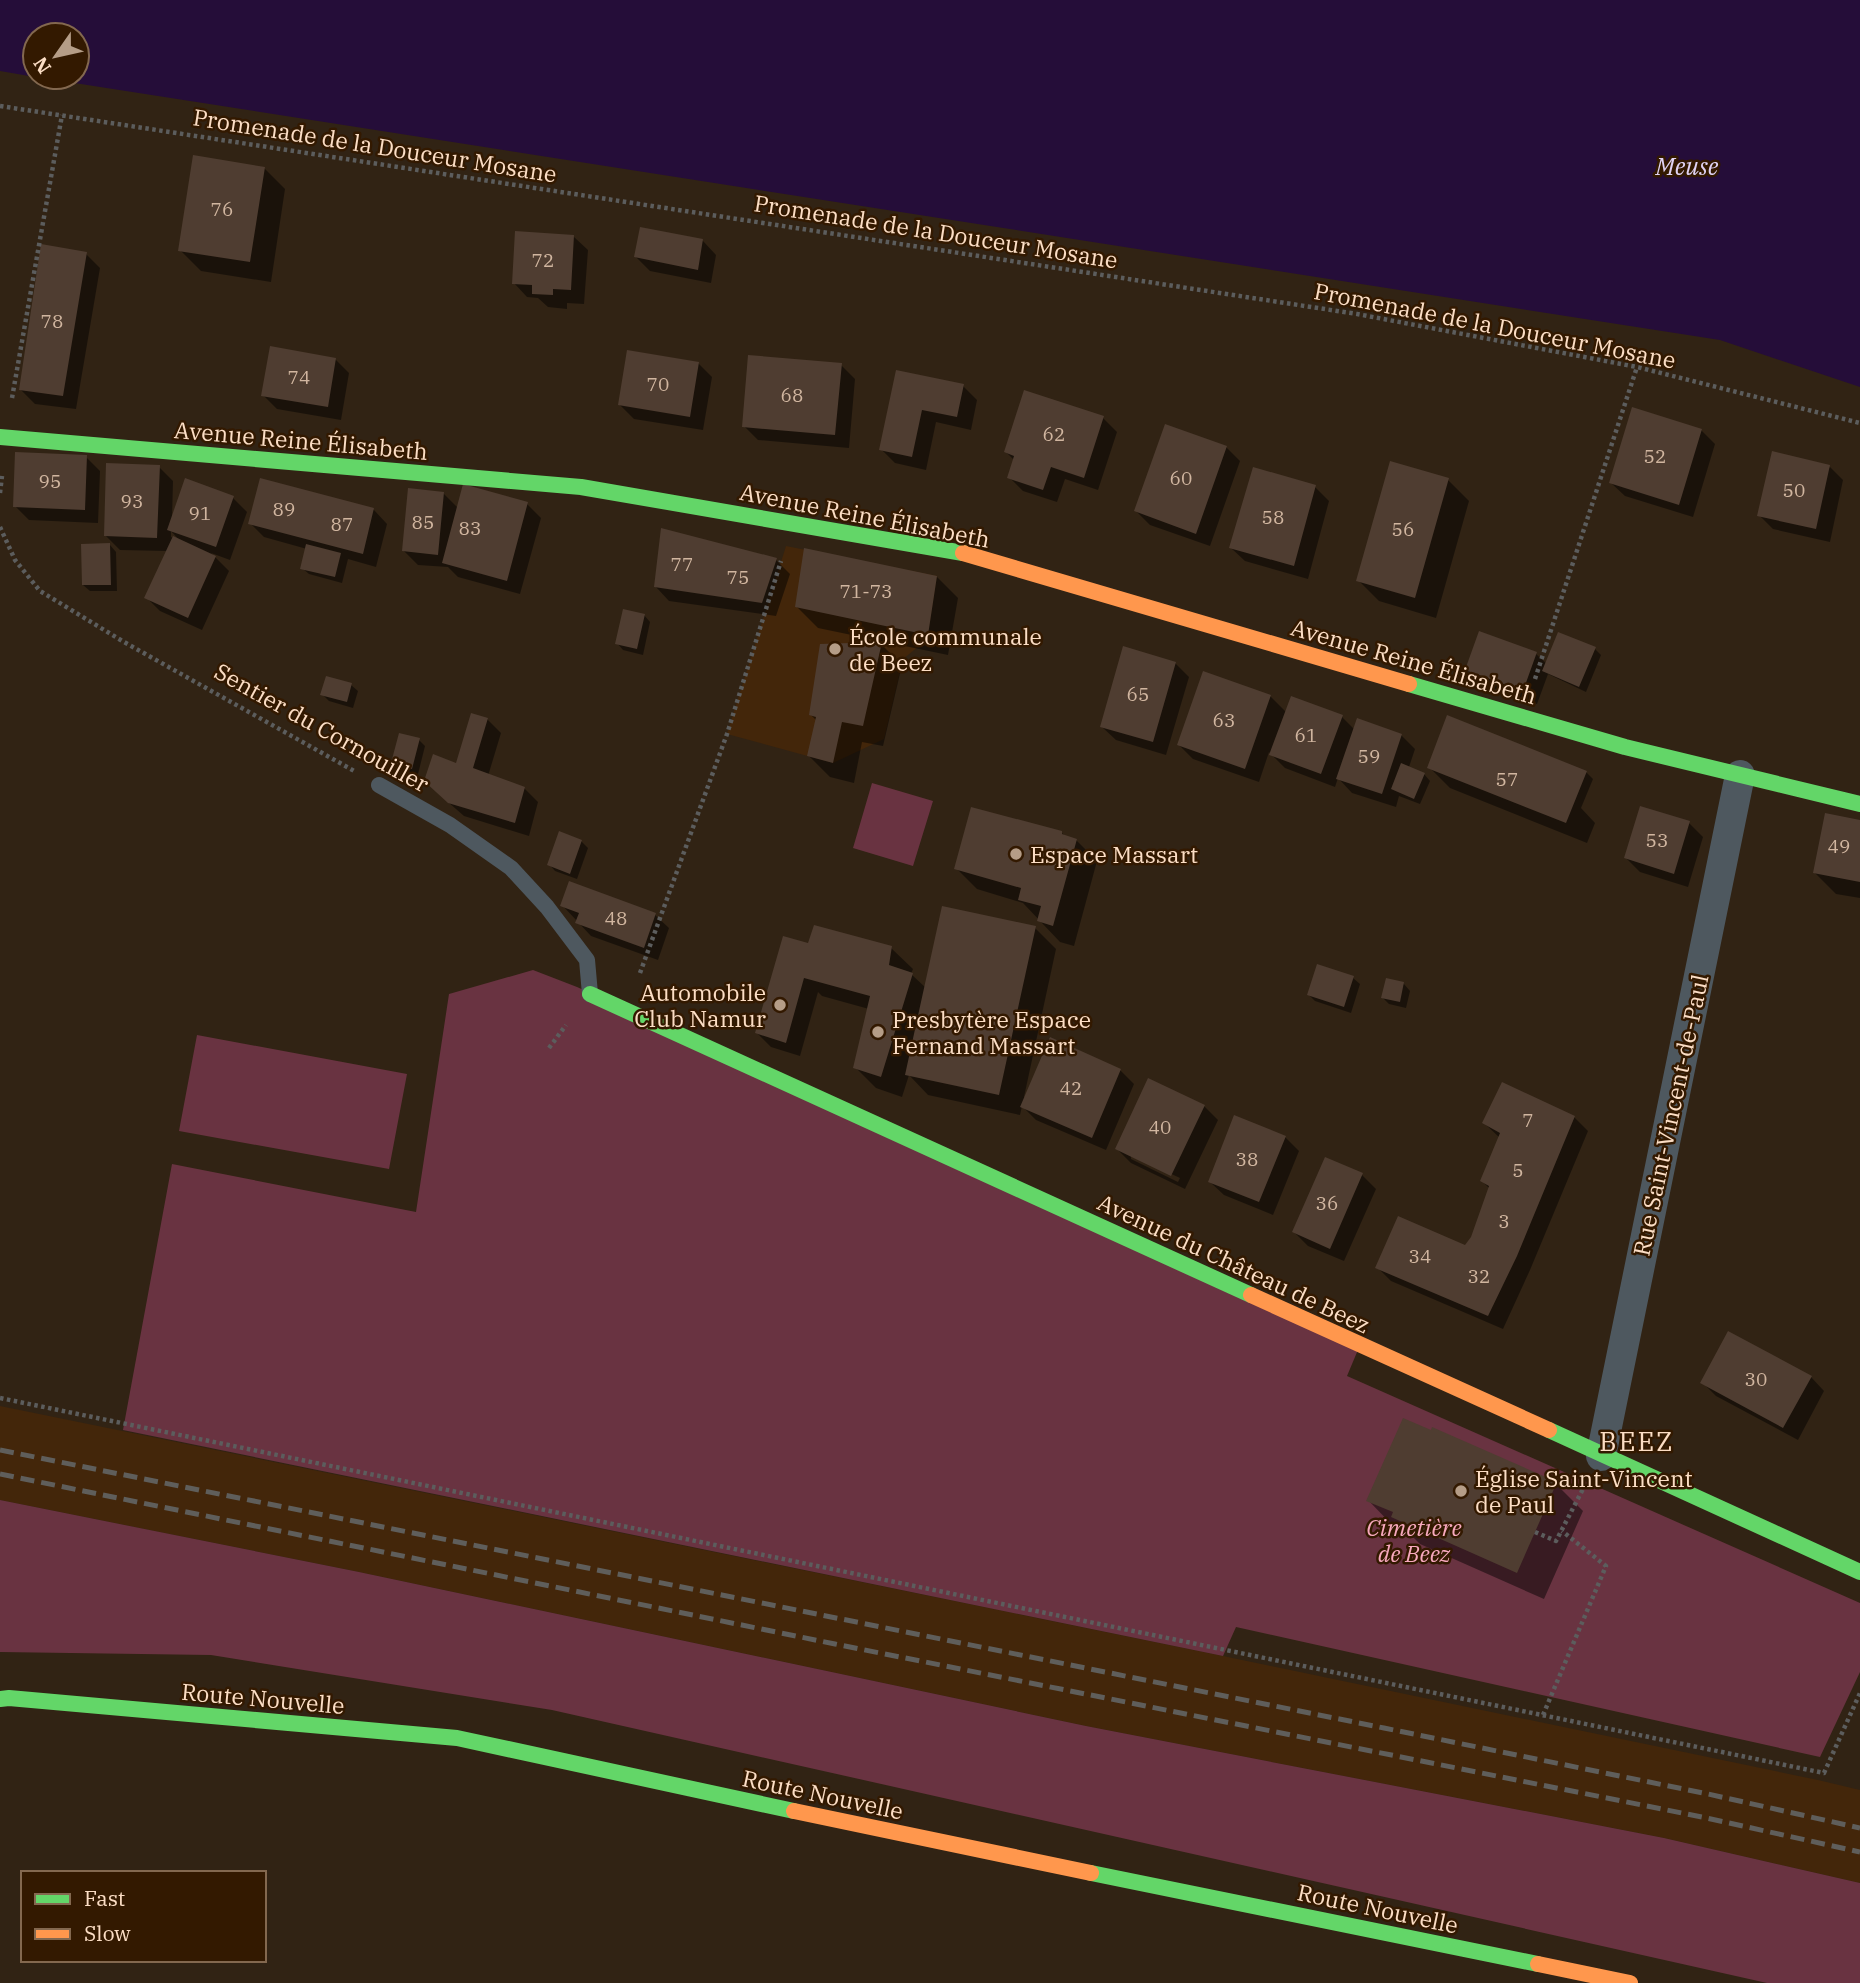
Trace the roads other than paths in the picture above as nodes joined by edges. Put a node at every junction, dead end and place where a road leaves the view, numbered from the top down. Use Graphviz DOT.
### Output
graph roads {
  1 [pos="3,437"];
  2 [pos="1740,775"];
  3 [pos="379,785"];
  4 [pos="1860,804"];
  5 [pos="590,994"];
  6 [pos="1601,1455"];
  7 [pos="1860,1572"];
  8 [pos="0,1699"];
  9 [pos="1630,1983"];
  1 -- 2 [label="street, Avenue Reine Élisabeth"];
  2 -- 4 [label="street, Avenue Reine Élisabeth"];
  2 -- 6 [label="street, Rue Saint-Vincent-de-Paul"];
  3 -- 5 [label="lane, Sentier du Cornouiller"];
  5 -- 6 [label="street, Avenue du Château de Beez"];
  6 -- 7 [label="street, Avenue du Château de Beez"];
  8 -- 9 [label="street, Route Nouvelle"];
}
